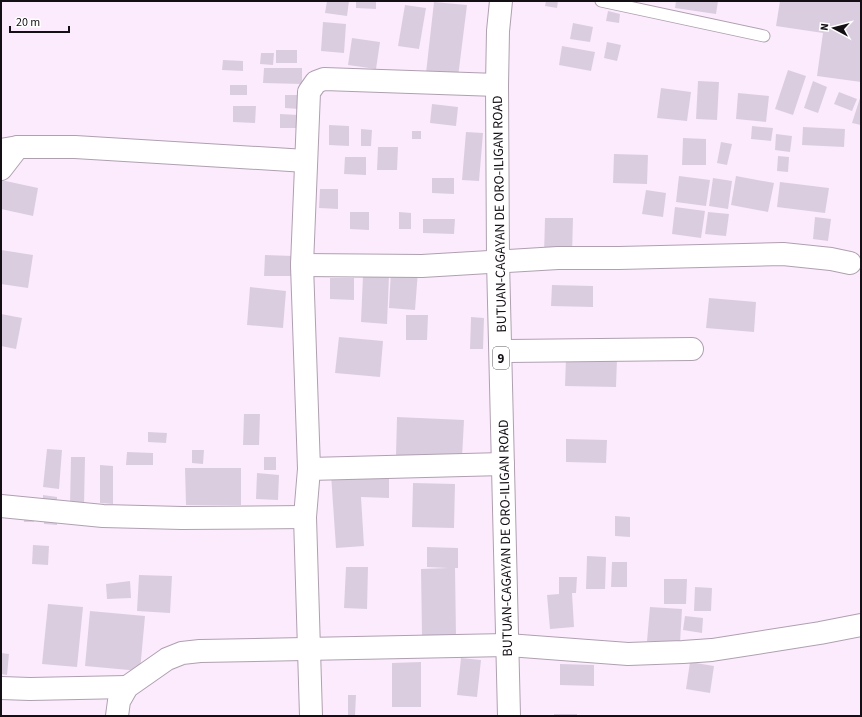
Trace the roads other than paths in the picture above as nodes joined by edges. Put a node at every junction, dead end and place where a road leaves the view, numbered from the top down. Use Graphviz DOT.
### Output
graph roads {
  1 [pos="501,1"];
  2 [pos="601,1"];
  3 [pos="764,36"];
  4 [pos="497,85"];
  5 [pos="10,148"];
  6 [pos="306,161"];
  7 [pos="1,169"];
  8 [pos="498,262"];
  9 [pos="850,263"];
  10 [pos="302,265"];
  11 [pos="692,349"];
  12 [pos="501,352"];
  13 [pos="503,464"];
  14 [pos="309,469"];
  15 [pos="1,506"];
  16 [pos="305,517"];
  17 [pos="861,624"];
  18 [pos="507,645"];
  19 [pos="309,649"];
  20 [pos="127,687"];
  21 [pos="1,688"];
  22 [pos="116,716"];
  23 [pos="312,716"];
  24 [pos="509,716"];
  1 -- 4 [label="main road, BUTUAN-CAGAYAN DE ORO-ILIGAN ROAD / 9"];
  2 -- 3 [label="lane"];
  4 -- 6 [label="main road"];
  4 -- 8 [label="main road, BUTUAN-CAGAYAN DE ORO-ILIGAN ROAD / 9"];
  5 -- 6 [label="main road"];
  5 -- 7 [label="main road"];
  6 -- 10 [label="main road"];
  8 -- 9 [label="main road"];
  8 -- 10 [label="main road"];
  8 -- 12 [label="main road, BUTUAN-CAGAYAN DE ORO-ILIGAN ROAD / 9"];
  10 -- 14 [label="main road"];
  11 -- 12 [label="main road"];
  12 -- 13 [label="main road, BUTUAN-CAGAYAN DE ORO-ILIGAN ROAD / 9"];
  13 -- 14 [label="main road"];
  13 -- 18 [label="main road, BUTUAN-CAGAYAN DE ORO-ILIGAN ROAD / 9"];
  14 -- 16 [label="main road"];
  15 -- 16 [label="main road"];
  16 -- 19 [label="main road"];
  17 -- 18 [label="main road"];
  18 -- 19 [label="main road"];
  18 -- 24 [label="main road, BUTUAN-CAGAYAN DE ORO-ILIGAN ROAD / 9"];
  19 -- 20 [label="main road"];
  19 -- 23 [label="main road"];
  20 -- 21 [label="main road"];
  20 -- 22 [label="main road"];
}
